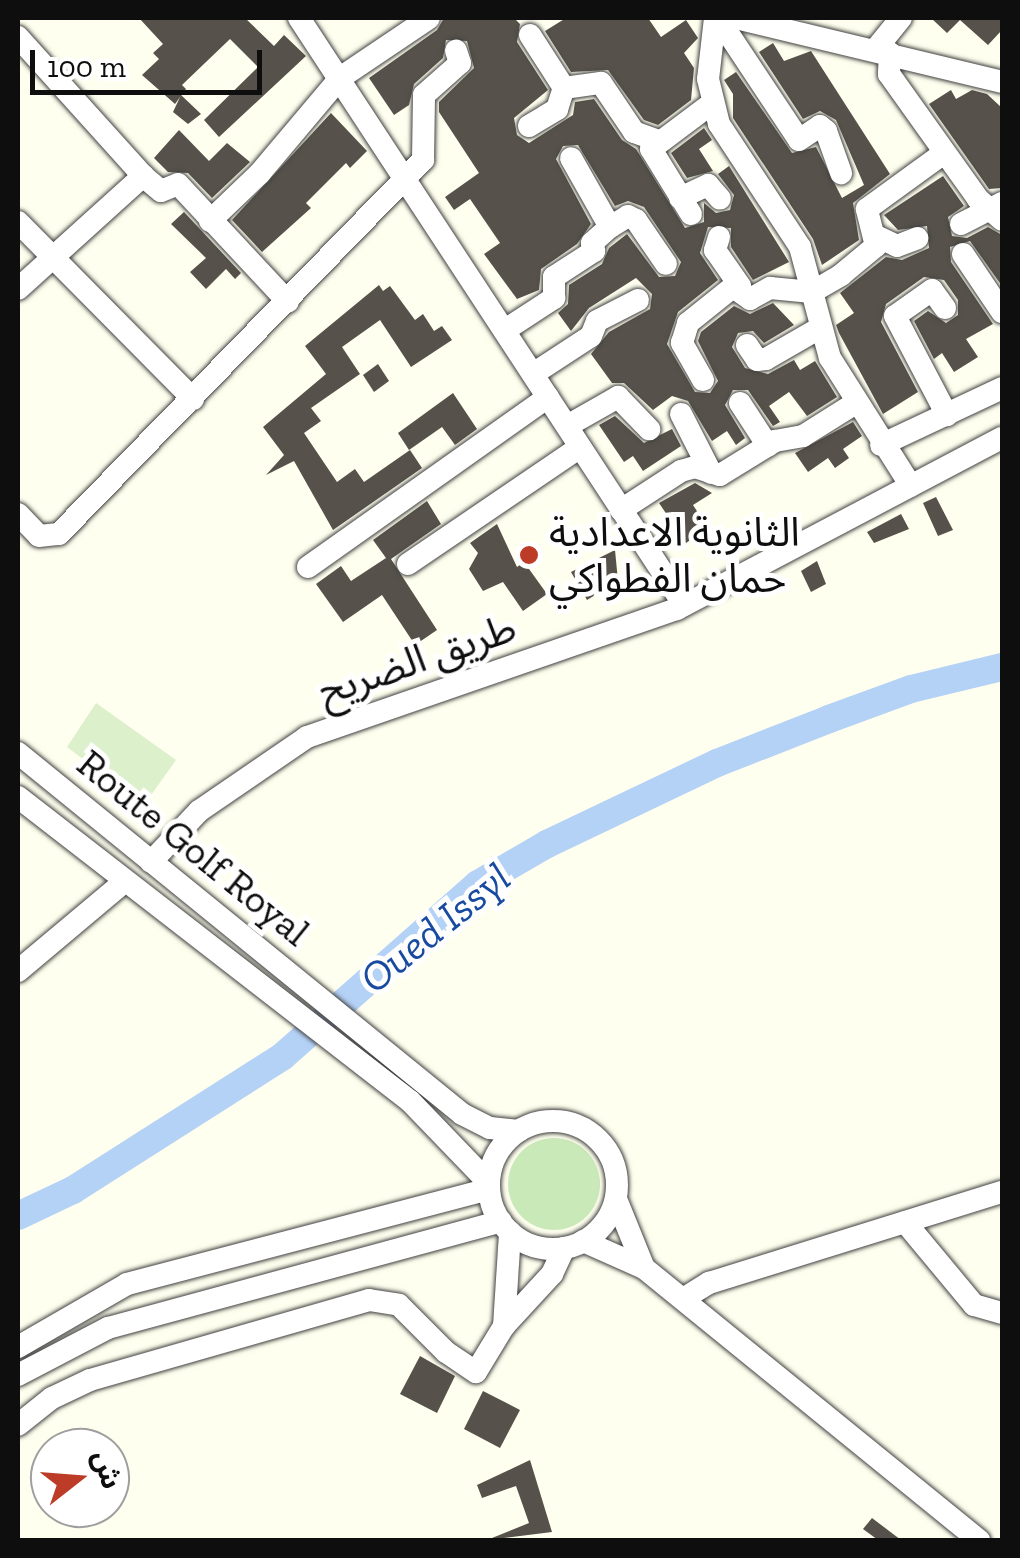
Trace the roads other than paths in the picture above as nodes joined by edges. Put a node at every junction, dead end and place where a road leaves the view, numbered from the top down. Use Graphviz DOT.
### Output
graph roads {
  1 [pos="299,18"];
  2 [pos="429,18"];
  3 [pos="717,18"];
  4 [pos="736,18"];
  5 [pos="901,18"];
  6 [pos="530,35"];
  7 [pos="18,37"];
  8 [pos="456,51"];
  9 [pos="883,52"];
  10 [pos="340,78"];
  11 [pos="1002,82"];
  12 [pos="564,88"];
  13 [pos="711,104"];
  14 [pos="529,126"];
  15 [pos="659,141"];
  16 [pos="944,153"];
  17 [pos="571,158"];
  18 [pos="840,173"];
  19 [pos="143,176"];
  20 [pos="407,177"];
  21 [pos="720,199"];
  22 [pos="1000,210"];
  23 [pos="210,221"];
  24 [pos="18,222"];
  25 [pos="961,224"];
  26 [pos="610,227"];
  27 [pos="719,237"];
  28 [pos="878,237"];
  29 [pos="918,238"];
  30 [pos="963,254"];
  31 [pos="53,257"];
  32 [pos="666,264"];
  33 [pos="740,286"];
  34 [pos="18,288"];
  35 [pos="933,290"];
  36 [pos="812,292"];
  37 [pos="638,300"];
  38 [pos="288,302"];
  39 [pos="1002,312"];
  40 [pos="818,329"];
  41 [pos="505,330"];
  42 [pos="747,346"];
  43 [pos="534,374"];
  44 [pos="703,380"];
  45 [pos="1002,388"];
  46 [pos="548,397"];
  47 [pos="193,400"];
  48 [pos="740,403"];
  49 [pos="854,404"];
  50 [pos="682,414"];
  51 [pos="947,415"];
  52 [pos="567,426"];
  53 [pos="649,430"];
  54 [pos="1002,438"];
  55 [pos="882,445"];
  56 [pos="768,446"];
  57 [pos="580,447"];
  58 [pos="711,473"];
  59 [pos="911,486"];
  60 [pos="621,510"];
  61 [pos="18,514"];
  62 [pos="408,564"];
  63 [pos="308,566"];
  64 [pos="684,605"];
  65 [pos="18,753"];
  66 [pos="18,797"];
  67 [pos="151,862"];
  68 [pos="124,882"];
  69 [pos="18,970"];
  70 [pos="519,1130"];
  71 [pos="489,1186"];
  72 [pos="1002,1192"];
  73 [pos="616,1199"];
  74 [pos="905,1222"];
  75 [pos="346,1225"];
  76 [pos="505,1227"];
  77 [pos="574,1245"];
  78 [pos="356,1261"];
  79 [pos="644,1268"];
  80 [pos="173,1269"];
  81 [pos="128,1284"];
  82 [pos="683,1299"];
  83 [pos="184,1307"];
  84 [pos="1002,1313"];
  85 [pos="138,1320"];
  86 [pos="504,1326"];
  87 [pos="18,1347"];
  88 [pos="18,1375"];
  89 [pos="18,1425"];
  90 [pos="979,1540"];
  1 -- 10 [label="street"];
  2 -- 10 [label="street"];
  3 -- 13 [label="street"];
  3 -- 18 [label="street"];
  4 -- 9 [label="street"];
  5 -- 9 [label="street"];
  6 -- 12 [label="street"];
  7 -- 19 [label="street"];
  8 -- 20 [label="street"];
  9 -- 11 [label="street"];
  9 -- 16 [label="street"];
  10 -- 20 [label="street"];
  10 -- 23 [label="street"];
  12 -- 14 [label="street"];
  12 -- 15 [label="street"];
  13 -- 15 [label="street"];
  13 -- 36 [label="street"];
  15 -- 21 [label="street"];
  16 -- 22 [label="street"];
  16 -- 28 [label="street"];
  17 -- 26 [label="street"];
  19 -- 23 [label="street"];
  19 -- 31 [label="street"];
  20 -- 38 [label="street"];
  20 -- 41 [label="street"];
  22 -- 25 [label="street"];
  23 -- 38 [label="street"];
  24 -- 31 [label="street"];
  26 -- 32 [label="street"];
  26 -- 41 [label="street"];
  27 -- 33 [label="street"];
  28 -- 29 [label="street"];
  28 -- 36 [label="street"];
  30 -- 39 [label="street"];
  31 -- 34 [label="street"];
  31 -- 47 [label="street"];
  33 -- 36 [label="street"];
  33 -- 44 [label="street"];
  35 -- 51 [label="street"];
  36 -- 40 [label="street"];
  37 -- 43 [label="street"];
  38 -- 47 [label="street"];
  40 -- 42 [label="street"];
  40 -- 49 [label="street"];
  41 -- 43 [label="street"];
  43 -- 46 [label="street"];
  45 -- 51 [label="street"];
  46 -- 52 [label="street"];
  46 -- 63 [label="street"];
  47 -- 61 [label="street"];
  48 -- 56 [label="street"];
  49 -- 55 [label="street"];
  49 -- 56 [label="street"];
  50 -- 58 [label="street"];
  51 -- 55 [label="street"];
  52 -- 53 [label="street"];
  52 -- 57 [label="street"];
  54 -- 59 [label="street, طريق الضريح"];
  55 -- 59 [label="street"];
  56 -- 58 [label="street"];
  57 -- 60 [label="street"];
  57 -- 62 [label="street"];
  58 -- 60 [label="street"];
  59 -- 64 [label="street, طريق الضريح"];
  60 -- 64 [label="street"];
  64 -- 67 [label="street, طريق الضريح"];
  65 -- 67 [label="street, Route Golf Royal"];
  66 -- 68 [label="street, Route Golf Royal"];
  67 -- 70 [label="street, Route Golf Royal"];
  68 -- 69 [label="street"];
  68 -- 71 [label="street, Route Golf Royal"];
  70 -- 71 [label="street"];
  70 -- 73 [label="street"];
  71 -- 75 [label="street"];
  71 -- 76 [label="street"];
  72 -- 74 [label="street"];
  73 -- 77 [label="street"];
  73 -- 79 [label="street"];
  74 -- 82 [label="street"];
  74 -- 84 [label="street"];
  75 -- 78 [label="street"];
  75 -- 80 [label="street"];
  76 -- 77 [label="street"];
  76 -- 78 [label="street"];
  76 -- 86 [label="street"];
  77 -- 79 [label="street"];
  77 -- 86 [label="street"];
  78 -- 83 [label="street"];
  79 -- 82 [label="street"];
  80 -- 81 [label="street"];
  80 -- 83 [label="street"];
  81 -- 85 [label="street"];
  81 -- 87 [label="street"];
  82 -- 90 [label="street"];
  83 -- 85 [label="street"];
  85 -- 88 [label="street"];
  86 -- 89 [label="street"];
}
